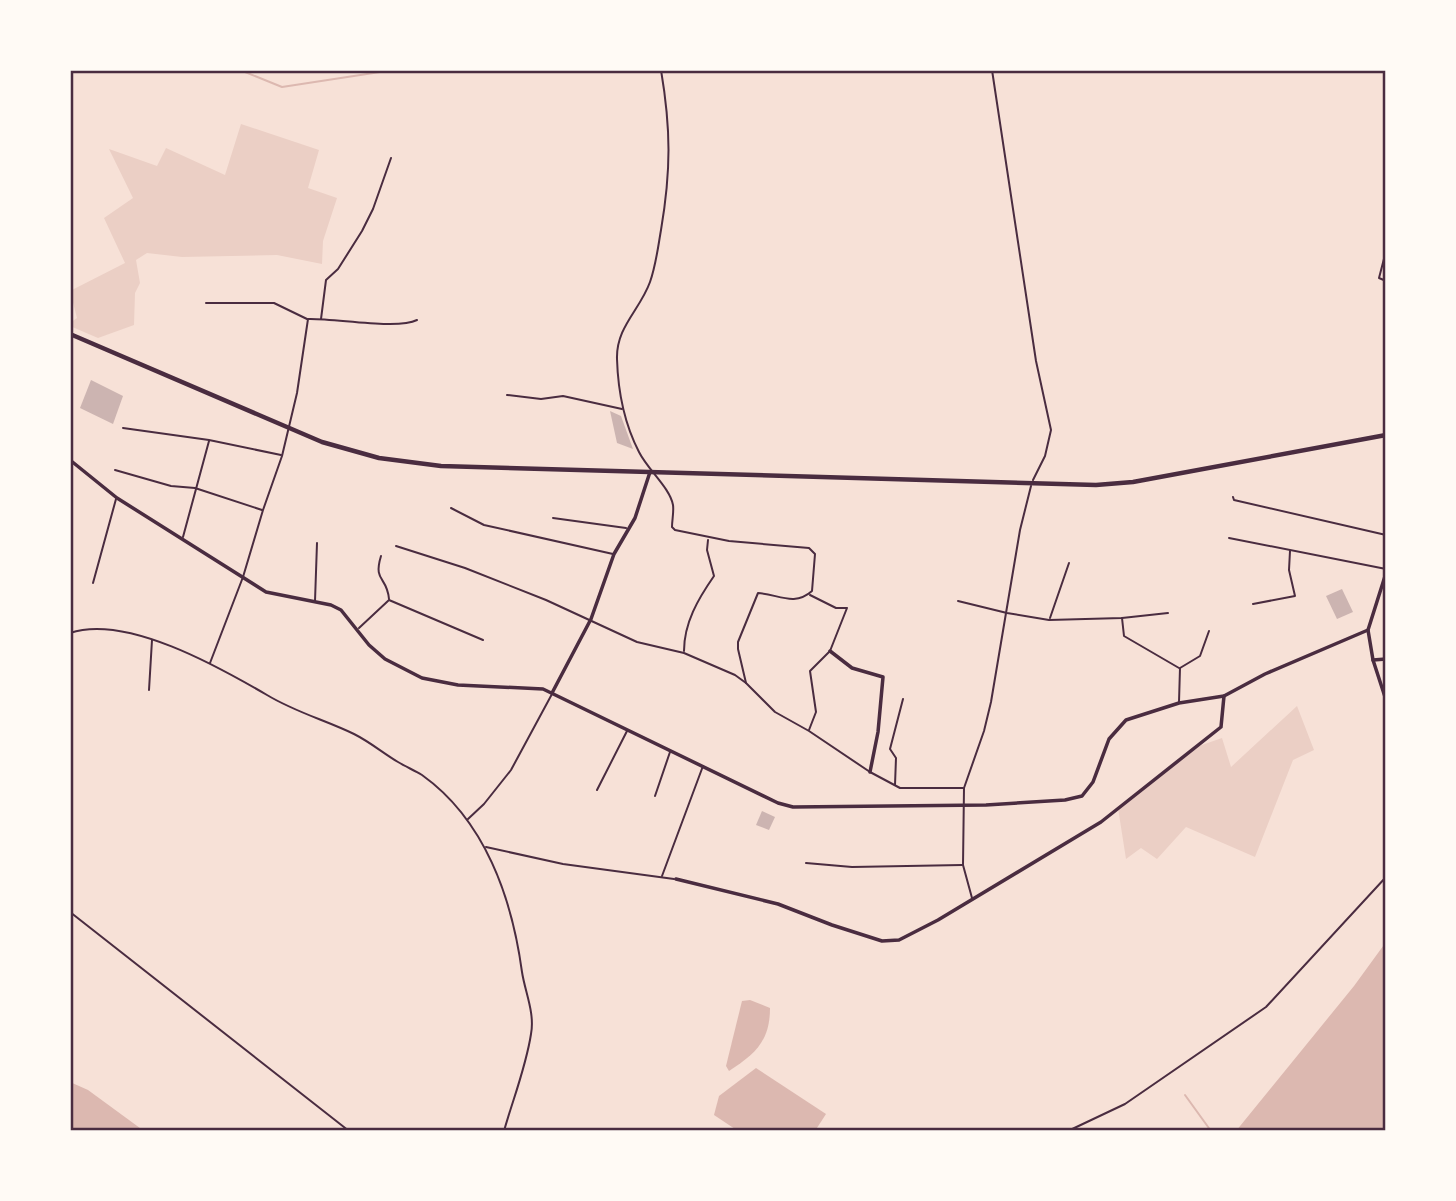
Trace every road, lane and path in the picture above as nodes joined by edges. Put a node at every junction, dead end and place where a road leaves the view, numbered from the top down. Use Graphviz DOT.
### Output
graph roads {
  1 [pos="661,70"];
  2 [pos="992,70"];
  3 [pos="391,158"];
  4 [pos="1386,251"];
  5 [pos="1386,281"];
  6 [pos="206,303"];
  7 [pos="308,319"];
  8 [pos="320,320"];
  9 [pos="417,320"];
  10 [pos="70,334"];
  11 [pos="507,395"];
  12 [pos="623,409"];
  13 [pos="123,428"];
  14 [pos="287,428"];
  15 [pos="1386,435"];
  16 [pos="209,440"];
  17 [pos="282,456"];
  18 [pos="70,460"];
  19 [pos="115,470"];
  20 [pos="650,472"];
  21 [pos="1032,483"];
  22 [pos="195,488"];
  23 [pos="117,498"];
  24 [pos="1233,498"];
  25 [pos="451,508"];
  26 [pos="262,510"];
  27 [pos="553,517"];
  28 [pos="628,529"];
  29 [pos="1386,535"];
  30 [pos="708,538"];
  31 [pos="1229,538"];
  32 [pos="182,539"];
  33 [pos="317,543"];
  34 [pos="396,546"];
  35 [pos="1290,550"];
  36 [pos="614,554"];
  37 [pos="381,556"];
  38 [pos="1069,563"];
  39 [pos="1386,571"];
  40 [pos="243,577"];
  41 [pos="93,583"];
  42 [pos="809,594"];
  43 [pos="389,600"];
  44 [pos="958,601"];
  45 [pos="315,602"];
  46 [pos="1253,604"];
  47 [pos="1007,613"];
  48 [pos="1168,613"];
  49 [pos="1122,618"];
  50 [pos="591,619"];
  51 [pos="1049,620"];
  52 [pos="358,629"];
  53 [pos="1368,630"];
  54 [pos="1209,631"];
  55 [pos="70,633"];
  56 [pos="152,639"];
  57 [pos="483,640"];
  58 [pos="830,651"];
  59 [pos="684,653"];
  60 [pos="1386,659"];
  61 [pos="1373,660"];
  62 [pos="209,663"];
  63 [pos="1180,668"];
  64 [pos="746,683"];
  65 [pos="149,690"];
  66 [pos="552,693"];
  67 [pos="1224,696"];
  68 [pos="903,699"];
  69 [pos="1386,700"];
  70 [pos="1179,703"];
  71 [pos="627,730"];
  72 [pos="809,731"];
  73 [pos="671,751"];
  74 [pos="702,766"];
  75 [pos="870,772"];
  76 [pos="895,786"];
  77 [pos="964,789"];
  78 [pos="597,790"];
  79 [pos="655,796"];
  80 [pos="965,805"];
  81 [pos="467,820"];
  82 [pos="485,847"];
  83 [pos="806,863"];
  84 [pos="963,865"];
  85 [pos="662,877"];
  86 [pos="1386,877"];
  87 [pos="676,879"];
  88 [pos="972,899"];
  89 [pos="70,912"];
  90 [pos="349,1131"];
  91 [pos="504,1131"];
  92 [pos="1068,1131"];
  1 -- 12 [label="lane"];
  2 -- 21 [label="lane"];
  3 -- 8 [label="lane"];
  4 -- 5 [label="lane"];
  6 -- 7 [label="lane"];
  7 -- 8 [label="lane"];
  7 -- 14 [label="lane"];
  8 -- 9 [label="lane"];
  10 -- 14 [label="street"];
  11 -- 12 [label="lane"];
  12 -- 20 [label="lane"];
  13 -- 16 [label="lane"];
  14 -- 17 [label="lane"];
  14 -- 20 [label="street"];
  15 -- 21 [label="street"];
  16 -- 17 [label="lane"];
  16 -- 22 [label="lane"];
  17 -- 26 [label="lane"];
  18 -- 23 [label="street"];
  19 -- 22 [label="lane"];
  20 -- 21 [label="street"];
  20 -- 28 [label="street"];
  20 -- 30 [label="lane"];
  21 -- 47 [label="lane"];
  22 -- 26 [label="lane"];
  22 -- 32 [label="lane"];
  23 -- 32 [label="street"];
  23 -- 41 [label="lane"];
  24 -- 29 [label="lane"];
  25 -- 36 [label="lane"];
  26 -- 40 [label="lane"];
  27 -- 28 [label="lane"];
  28 -- 36 [label="street"];
  30 -- 42 [label="lane"];
  30 -- 59 [label="lane"];
  31 -- 35 [label="lane"];
  32 -- 40 [label="street"];
  33 -- 45 [label="lane"];
  34 -- 50 [label="lane"];
  35 -- 39 [label="lane"];
  35 -- 46 [label="lane"];
  36 -- 50 [label="street"];
  37 -- 43 [label="lane"];
  38 -- 51 [label="lane"];
  39 -- 53 [label="street"];
  40 -- 45 [label="street"];
  40 -- 62 [label="lane"];
  42 -- 58 [label="lane"];
  42 -- 64 [label="lane"];
  43 -- 52 [label="lane"];
  43 -- 57 [label="lane"];
  44 -- 47 [label="lane"];
  45 -- 52 [label="street"];
  47 -- 51 [label="lane"];
  47 -- 77 [label="lane"];
  48 -- 49 [label="lane"];
  49 -- 51 [label="lane"];
  49 -- 63 [label="lane"];
  50 -- 59 [label="lane"];
  50 -- 66 [label="street"];
  52 -- 66 [label="street"];
  53 -- 61 [label="street"];
  53 -- 67 [label="street"];
  54 -- 63 [label="lane"];
  55 -- 56 [label="lane"];
  56 -- 62 [label="lane"];
  56 -- 65 [label="lane"];
  58 -- 72 [label="lane"];
  58 -- 75 [label="street"];
  59 -- 64 [label="lane"];
  60 -- 61 [label="street"];
  61 -- 69 [label="street"];
  62 -- 81 [label="lane"];
  63 -- 70 [label="lane"];
  64 -- 72 [label="lane"];
  66 -- 71 [label="street"];
  66 -- 81 [label="lane"];
  67 -- 70 [label="street"];
  67 -- 88 [label="street"];
  68 -- 76 [label="lane"];
  70 -- 80 [label="street"];
  71 -- 73 [label="street"];
  71 -- 78 [label="lane"];
  72 -- 75 [label="lane"];
  73 -- 74 [label="street"];
  73 -- 79 [label="lane"];
  74 -- 80 [label="street"];
  74 -- 85 [label="lane"];
  75 -- 76 [label="lane"];
  76 -- 77 [label="lane"];
  77 -- 80 [label="lane"];
  80 -- 84 [label="lane"];
  81 -- 82 [label="lane"];
  82 -- 85 [label="lane"];
  82 -- 91 [label="lane"];
  83 -- 84 [label="lane"];
  84 -- 88 [label="lane"];
  85 -- 87 [label="lane"];
  86 -- 92 [label="path"];
  87 -- 88 [label="street"];
  89 -- 90 [label="path"];
}
